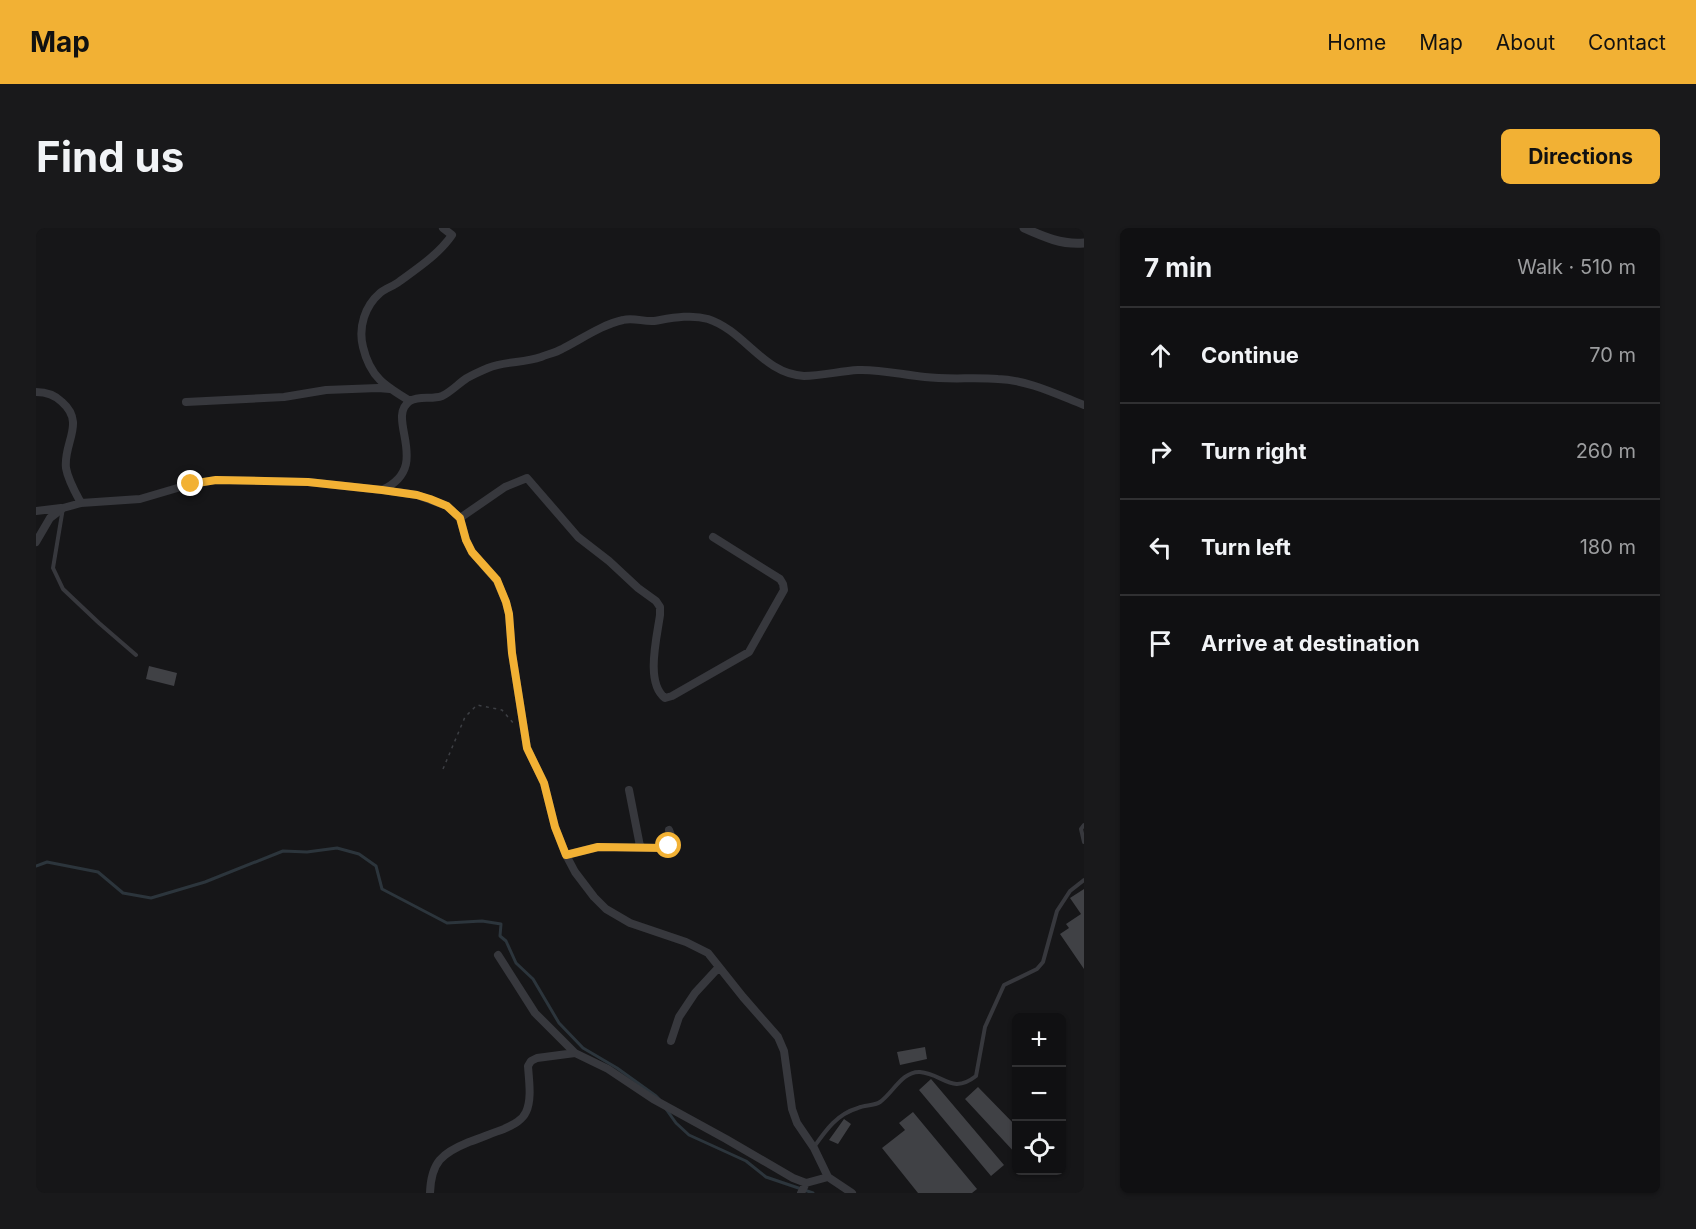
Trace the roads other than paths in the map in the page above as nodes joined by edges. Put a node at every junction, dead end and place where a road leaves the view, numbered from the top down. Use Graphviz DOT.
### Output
graph roads {
  1 [pos="442,228"];
  2 [pos="1024,228"];
  3 [pos="1084,243"];
  4 [pos="390,389"];
  5 [pos="36,392"];
  6 [pos="410,400"];
  7 [pos="186,402"];
  8 [pos="1084,405"];
  9 [pos="382,490"];
  10 [pos="81,502"];
  11 [pos="63,508"];
  12 [pos="36,511"];
  13 [pos="460,518"];
  14 [pos="713,537"];
  15 [pos="36,542"];
  16 [pos="136,655"];
  17 [pos="629,790"];
  18 [pos="1084,825"];
  19 [pos="669,830"];
  20 [pos="1084,842"];
  21 [pos="640,846"];
  22 [pos="566,855"];
  23 [pos="1084,880"];
  24 [pos="498,955"];
  25 [pos="719,967"];
  26 [pos="671,1041"];
  27 [pos="575,1053"];
  28 [pos="814,1148"];
  29 [pos="828,1177"];
  30 [pos="806,1183"];
  31 [pos="430,1193"];
  32 [pos="801,1193"];
  33 [pos="852,1193"];
  1 -- 4 [label="street"];
  2 -- 3 [label="street"];
  4 -- 6 [label="street"];
  4 -- 7 [label="street"];
  5 -- 10 [label="street"];
  6 -- 8 [label="street"];
  6 -- 9 [label="street"];
  9 -- 10 [label="street"];
  9 -- 13 [label="street"];
  10 -- 11 [label="street"];
  11 -- 12 [label="street"];
  11 -- 15 [label="street"];
  11 -- 16 [label="lane"];
  13 -- 14 [label="street"];
  13 -- 22 [label="street"];
  17 -- 21 [label="street"];
  18 -- 20 [label="lane"];
  19 -- 21 [label="street"];
  21 -- 22 [label="street"];
  22 -- 25 [label="street"];
  23 -- 28 [label="lane"];
  24 -- 27 [label="street"];
  25 -- 26 [label="street"];
  25 -- 28 [label="street"];
  27 -- 30 [label="street"];
  27 -- 31 [label="street"];
  28 -- 29 [label="street"];
  29 -- 30 [label="street"];
  29 -- 33 [label="street"];
  30 -- 32 [label="street"];
}
